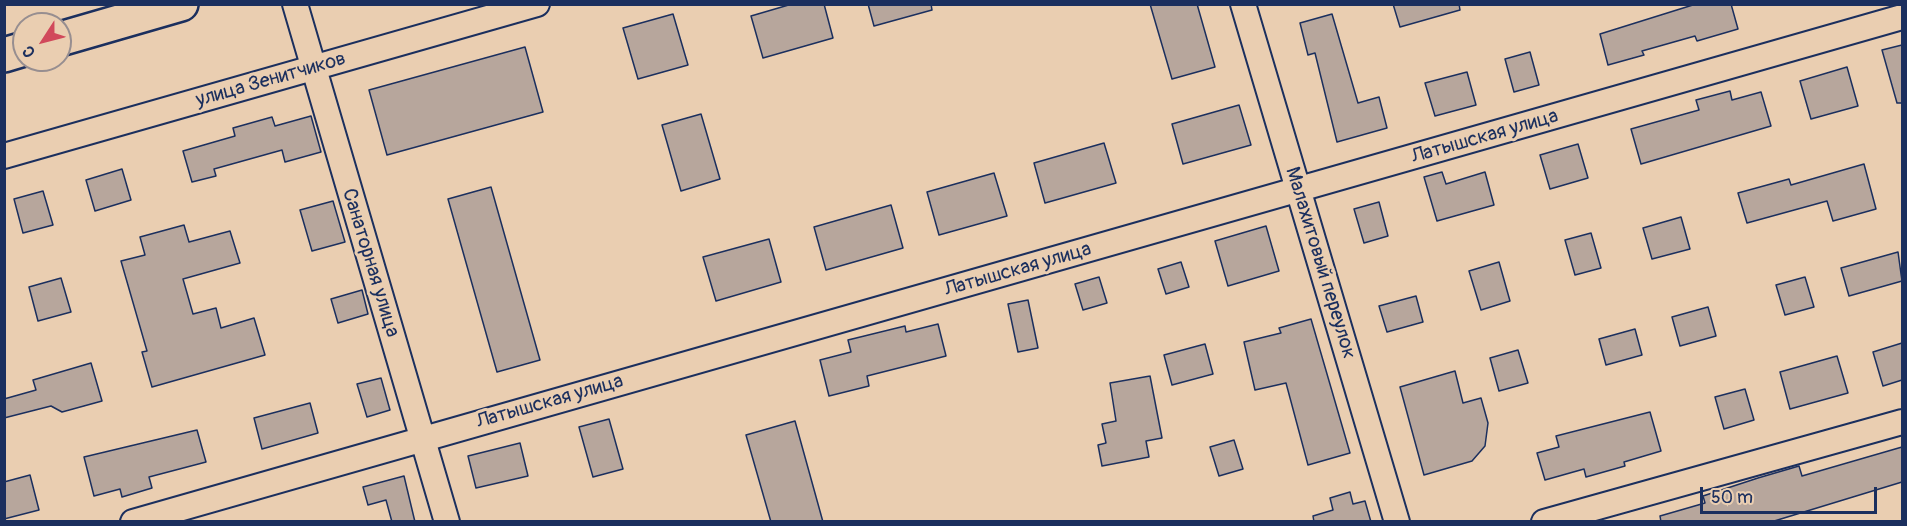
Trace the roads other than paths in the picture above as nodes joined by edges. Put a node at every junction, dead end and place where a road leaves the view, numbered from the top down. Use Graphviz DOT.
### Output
graph roads {
  1 [pos="181,4"];
  2 [pos="295,4"];
  3 [pos="537,4"];
  4 [pos="1243,4"];
  5 [pos="1902,17"];
  6 [pos="72,36"];
  7 [pos="312,68"];
  8 [pos="4,156"];
  9 [pos="1299,191"];
  10 [pos="1902,422"];
  11 [pos="422,438"];
  12 [pos="133,522"];
  13 [pos="447,522"];
  14 [pos="1397,522"];
  15 [pos="1544,522"];
  1 -- 6 [label="main road"];
  2 -- 7 [label="street, Санаторная улица"];
  3 -- 7 [label="street, улица Зенитчиков"];
  4 -- 9 [label="street, Малахитовый переулок"];
  5 -- 9 [label="street, Латышская улица"];
  7 -- 8 [label="street, улица Зенитчиков"];
  7 -- 11 [label="street, Санаторная улица"];
  9 -- 11 [label="street, Латышская улица"];
  9 -- 14 [label="street, Малахитовый переулок"];
  10 -- 15 [label="street"];
  11 -- 12 [label="street, Латышская улица"];
  11 -- 13 [label="street, Санаторная улица"];
}
